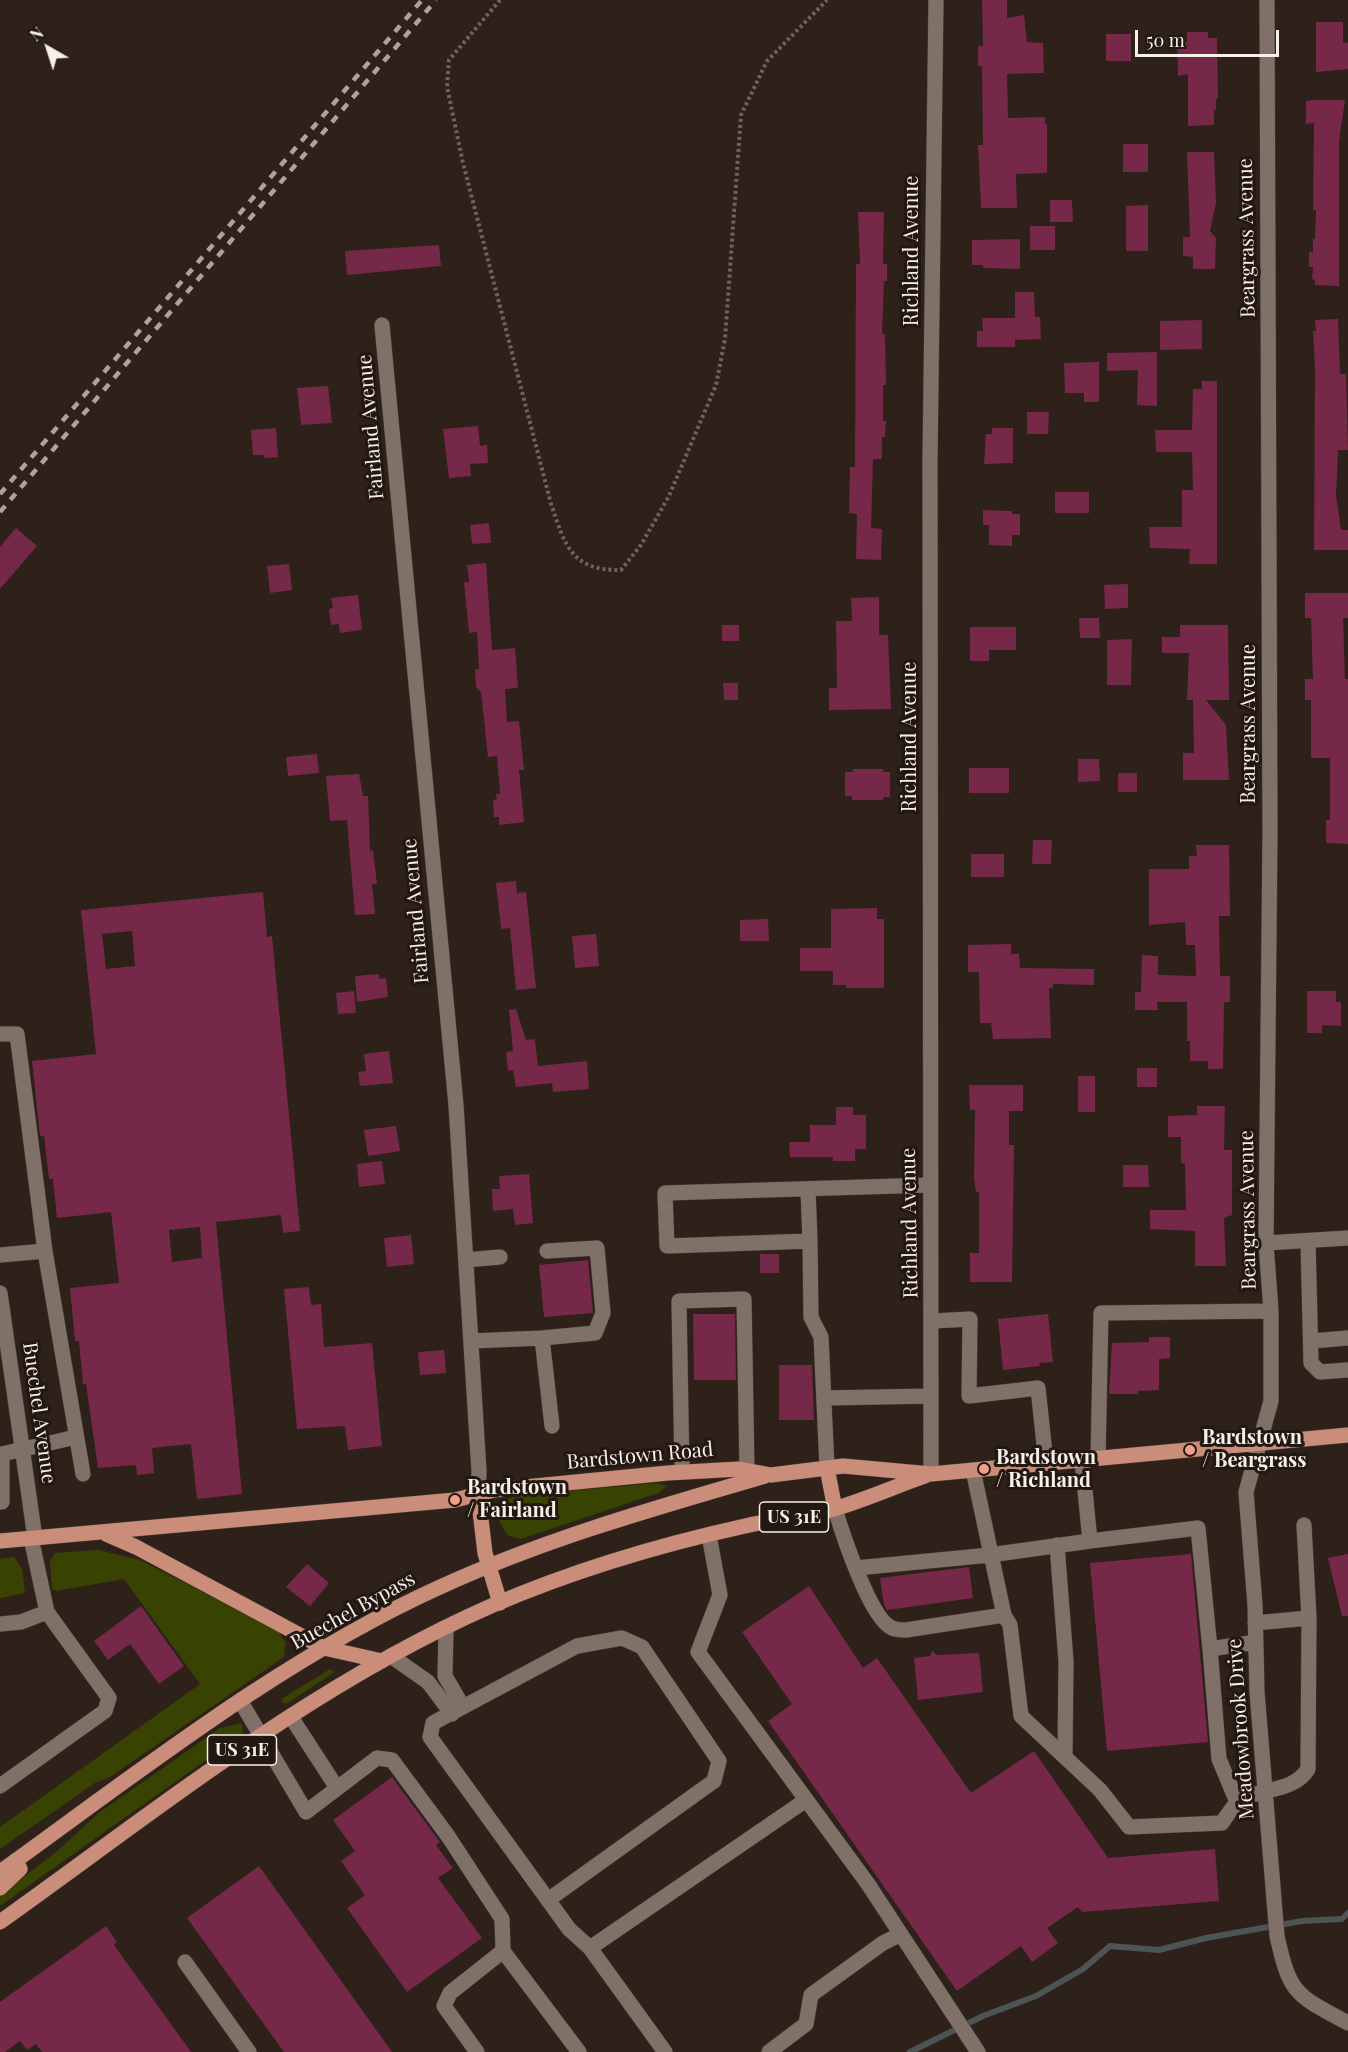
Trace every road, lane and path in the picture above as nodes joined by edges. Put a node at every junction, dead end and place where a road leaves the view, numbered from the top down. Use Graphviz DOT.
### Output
graph roads {
  1 [pos="500,0"];
  2 [pos="827,0"];
  3 [pos="936,0"];
  4 [pos="1267,0"];
  5 [pos="382,325"];
  6 [pos="0,1034"];
  7 [pos="930,1185"];
  8 [pos="808,1190"];
  9 [pos="1348,1238"];
  10 [pos="810,1241"];
  11 [pos="1308,1241"];
  12 [pos="1266,1243"];
  13 [pos="45,1251"];
  14 [pos="547,1251"];
  15 [pos="0,1255"];
  16 [pos="500,1257"];
  17 [pos="466,1260"];
  18 [pos="0,1293"];
  19 [pos="1271,1311"];
  20 [pos="933,1321"];
  21 [pos="3,1327"];
  22 [pos="542,1338"];
  23 [pos="1348,1338"];
  24 [pos="471,1341"];
  25 [pos="1311,1341"];
  26 [pos="1348,1370"];
  27 [pos="931,1396"];
  28 [pos="825,1398"];
  29 [pos="552,1426"];
  30 [pos="1348,1435"];
  31 [pos="76,1437"];
  32 [pos="1260,1445"];
  33 [pos="23,1448"];
  34 [pos="1098,1458"];
  35 [pos="1082,1460"];
  36 [pos="1046,1463"];
  37 [pos="827,1468"];
  38 [pos="747,1470"];
  39 [pos="973,1470"];
  40 [pos="682,1472"];
  41 [pos="82,1474"];
  42 [pos="931,1474"];
  43 [pos="771,1475"];
  44 [pos="477,1494"];
  45 [pos="1,1502"];
  46 [pos="31,1502"];
  47 [pos="835,1509"];
  48 [pos="1304,1525"];
  49 [pos="103,1533"];
  50 [pos="709,1535"];
  51 [pos="33,1538"];
  52 [pos="1090,1541"];
  53 [pos="0,1542"];
  54 [pos="1057,1545"];
  55 [pos="990,1555"];
  56 [pos="489,1567"];
  57 [pos="856,1568"];
  58 [pos="500,1603"];
  59 [pos="47,1612"];
  60 [pos="1004,1615"];
  61 [pos="1309,1618"];
  62 [pos="1255,1623"];
  63 [pos="0,1624"];
  64 [pos="446,1628"];
  65 [pos="1256,1642"];
  66 [pos="324,1648"];
  67 [pos="1209,1649"];
  68 [pos="386,1659"];
  69 [pos="241,1702"];
  70 [pos="457,1711"];
  71 [pos="291,1717"];
  72 [pos="260,1737"];
  73 [pos="1065,1756"];
  74 [pos="0,1786"];
  75 [pos="337,1788"];
  76 [pos="1265,1791"];
  77 [pos="806,1800"];
  78 [pos="1238,1802"];
  79 [pos="16,1860"];
  80 [pos="0,1872"];
  81 [pos="0,1888"];
  82 [pos="548,1900"];
  83 [pos="0,1922"];
  84 [pos="901,1934"];
  85 [pos="590,1948"];
  86 [pos="503,1951"];
  87 [pos="185,1962"];
  88 [pos="1348,2023"];
  89 [pos="249,2052"];
  90 [pos="477,2052"];
  91 [pos="579,2052"];
  92 [pos="665,2052"];
  93 [pos="768,2052"];
  94 [pos="978,2052"];
  1 -- 2 [label="path"];
  3 -- 7 [label="street, Richland Avenue"];
  4 -- 12 [label="street, Beargrass Avenue"];
  5 -- 17 [label="street, Fairland Avenue"];
  6 -- 13 [label="street"];
  7 -- 8 [label="street"];
  7 -- 20 [label="street, Richland Avenue"];
  8 -- 10 [label="street"];
  8 -- 10 [label="street"];
  9 -- 11 [label="street"];
  10 -- 28 [label="street"];
  11 -- 12 [label="street"];
  11 -- 25 [label="street"];
  12 -- 19 [label="street, Beargrass Avenue"];
  13 -- 15 [label="street"];
  13 -- 31 [label="street"];
  14 -- 22 [label="street"];
  16 -- 17 [label="street"];
  17 -- 24 [label="street, Fairland Avenue"];
  18 -- 21 [label="street, Buechel Avenue"];
  19 -- 32 [label="street, Beargrass Avenue"];
  19 -- 34 [label="street"];
  20 -- 27 [label="street, Richland Avenue"];
  20 -- 36 [label="street"];
  21 -- 33 [label="street, Buechel Avenue"];
  22 -- 24 [label="street"];
  22 -- 29 [label="street"];
  23 -- 25 [label="street"];
  24 -- 44 [label="street, Fairland Avenue"];
  25 -- 26 [label="street"];
  27 -- 28 [label="street"];
  27 -- 42 [label="street, Richland Avenue"];
  28 -- 37 [label="street"];
  30 -- 32 [label="main road, Bardstown Road / US 31E"];
  31 -- 33 [label="street"];
  31 -- 41 [label="street"];
  32 -- 34 [label="main road, Bardstown Road / US 31E"];
  32 -- 62 [label="street, Meadowbrook Drive"];
  33 -- 45 [label="street"];
  33 -- 46 [label="street, Buechel Avenue"];
  34 -- 35 [label="main road, Bardstown Road / US 31E"];
  35 -- 36 [label="main road, Bardstown Road / US 31E"];
  35 -- 52 [label="street"];
  36 -- 39 [label="main road, Bardstown Road / US 31E"];
  37 -- 42 [label="main road, Bardstown Road / US 31E"];
  37 -- 43 [label="main road, Bardstown Road / US 31E"];
  37 -- 47 [label="main road"];
  38 -- 40 [label="main road, Bardstown Road"];
  38 -- 40 [label="street"];
  38 -- 43 [label="main road, Bardstown Road"];
  39 -- 42 [label="main road, Bardstown Road / US 31E"];
  39 -- 55 [label="street"];
  40 -- 44 [label="main road, Bardstown Road"];
  42 -- 47 [label="main road, Bardstown Road / US 31E"];
  43 -- 56 [label="main road, Buechel Bypass / US 31E"];
  44 -- 49 [label="main road, Bardstown Road"];
  44 -- 56 [label="main road"];
  45 -- 46 [label="street"];
  46 -- 51 [label="street, Buechel Avenue"];
  47 -- 50 [label="main road, Bardstown Road / US 31E"];
  47 -- 57 [label="street"];
  48 -- 61 [label="street"];
  49 -- 51 [label="main road, Bardstown Road"];
  49 -- 66 [label="main road, Bardstown Road"];
  50 -- 58 [label="main road, Bardstown Road / US 31E"];
  50 -- 77 [label="street"];
  51 -- 53 [label="main road, Bardstown Road"];
  51 -- 59 [label="street, Buechel Avenue"];
  52 -- 54 [label="street"];
  52 -- 67 [label="street"];
  54 -- 55 [label="street"];
  54 -- 73 [label="street"];
  55 -- 57 [label="street"];
  55 -- 60 [label="street"];
  56 -- 58 [label="main road"];
  56 -- 66 [label="main road, Buechel Bypass / US 31E"];
  57 -- 60 [label="street"];
  58 -- 64 [label="main road, US 31E"];
  59 -- 63 [label="street"];
  59 -- 74 [label="street"];
  60 -- 73 [label="street"];
  61 -- 62 [label="street"];
  61 -- 76 [label="street"];
  62 -- 65 [label="street, Meadowbrook Drive"];
  64 -- 68 [label="main road, US 31E"];
  64 -- 70 [label="street"];
  65 -- 67 [label="street"];
  65 -- 76 [label="street, Meadowbrook Drive"];
  66 -- 68 [label="main road, Bardstown Road"];
  66 -- 69 [label="main road, Buechel Bypass / US 31E"];
  67 -- 78 [label="street"];
  68 -- 70 [label="street"];
  68 -- 71 [label="main road, US 31E"];
  69 -- 72 [label="street"];
  69 -- 79 [label="main road, Buechel Bypass / US 31E"];
  70 -- 82 [label="street"];
  70 -- 82 [label="street"];
  71 -- 72 [label="main road, US 31E"];
  71 -- 75 [label="street"];
  72 -- 75 [label="street"];
  72 -- 83 [label="main road, US 31E"];
  73 -- 78 [label="street"];
  75 -- 86 [label="street"];
  76 -- 78 [label="street"];
  76 -- 88 [label="street, Meadowbrook Drive"];
  77 -- 84 [label="street"];
  77 -- 85 [label="street"];
  79 -- 80 [label="main road, Buechel Bypass / US 31E"];
  79 -- 81 [label="main road"];
  82 -- 85 [label="street"];
  84 -- 93 [label="street"];
  84 -- 94 [label="street"];
  85 -- 92 [label="street"];
  86 -- 90 [label="street"];
  86 -- 91 [label="street"];
  87 -- 89 [label="street"];
}
